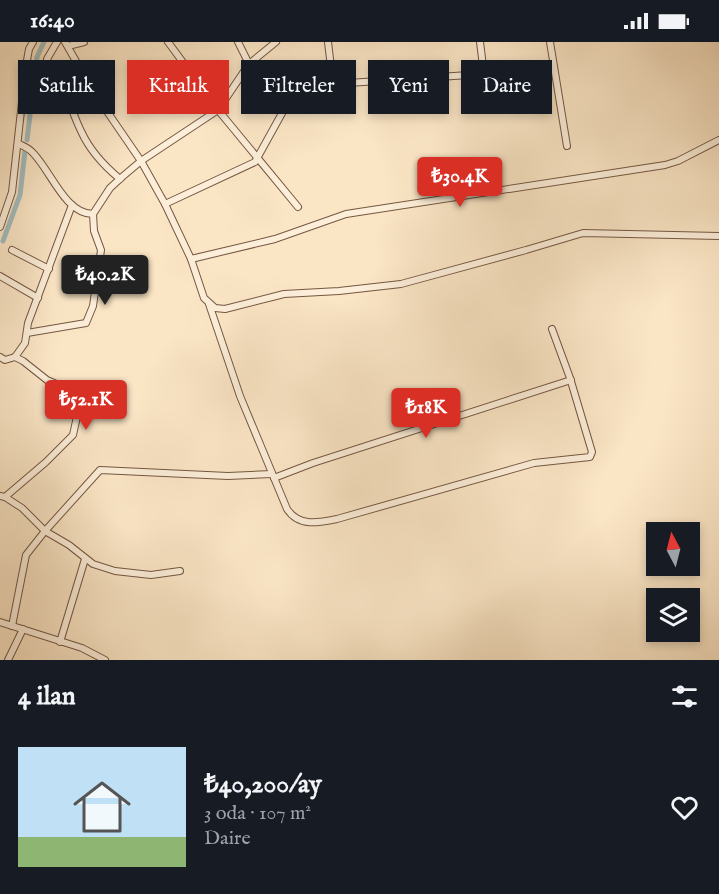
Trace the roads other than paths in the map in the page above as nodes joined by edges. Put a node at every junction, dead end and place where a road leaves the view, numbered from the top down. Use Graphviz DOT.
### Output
graph roads {
  1 [pos="33,42"];
  2 [pos="57,42"];
  3 [pos="84,42"];
  4 [pos="168,42"];
  5 [pos="238,42"];
  6 [pos="276,42"];
  7 [pos="328,42"];
  8 [pos="480,42"];
  9 [pos="550,42"];
  10 [pos="67,44"];
  11 [pos="181,60"];
  12 [pos="247,60"];
  13 [pos="254,60"];
  14 [pos="330,60"];
  15 [pos="241,76"];
  16 [pos="356,82"];
  17 [pos="229,94"];
  18 [pos="212,114"];
  19 [pos="221,114"];
  20 [pos="282,114"];
  21 [pos="719,140"];
  22 [pos="19,144"];
  23 [pos="567,146"];
  24 [pos="259,159"];
  25 [pos="141,161"];
  26 [pos="120,179"];
  27 [pos="165,204"];
  28 [pos="72,206"];
  29 [pos="298,207"];
  30 [pos="93,214"];
  31 [pos="0,227"];
  32 [pos="719,236"];
  33 [pos="12,250"];
  34 [pos="190,259"];
  35 [pos="49,269"];
  36 [pos="0,276"];
  37 [pos="38,298"];
  38 [pos="209,304"];
  39 [pos="552,329"];
  40 [pos="27,333"];
  41 [pos="15,357"];
  42 [pos="0,358"];
  43 [pos="570,380"];
  44 [pos="273,476"];
  45 [pos="3,496"];
  46 [pos="45,531"];
  47 [pos="85,559"];
  48 [pos="180,572"];
  49 [pos="0,622"];
  50 [pos="12,626"];
  51 [pos="23,629"];
  52 [pos="60,642"];
  53 [pos="8,660"];
  54 [pos="105,660"];
  1 -- 22 [label="street"];
  2 -- 26 [label="street"];
  3 -- 10 [label="street"];
  4 -- 11 [label="street"];
  5 -- 12 [label="street"];
  6 -- 13 [label="street"];
  7 -- 14 [label="street"];
  8 -- 16 [label="street"];
  9 -- 23 [label="street"];
  10 -- 25 [label="street"];
  15 -- 17 [label="street"];
  18 -- 25 [label="street"];
  19 -- 24 [label="street"];
  20 -- 24 [label="street"];
  21 -- 34 [label="street"];
  22 -- 28 [label="street"];
  22 -- 31 [label="street"];
  24 -- 27 [label="street"];
  24 -- 29 [label="street"];
  25 -- 26 [label="street"];
  25 -- 27 [label="street"];
  26 -- 30 [label="street"];
  27 -- 34 [label="street"];
  28 -- 30 [label="street"];
  28 -- 35 [label="street"];
  30 -- 40 [label="street"];
  32 -- 38 [label="street"];
  33 -- 35 [label="street"];
  34 -- 38 [label="street"];
  35 -- 37 [label="street"];
  36 -- 37 [label="street"];
  37 -- 40 [label="street"];
  38 -- 44 [label="street"];
  39 -- 43 [label="street"];
  40 -- 41 [label="street"];
  41 -- 42 [label="street"];
  41 -- 45 [label="street"];
  43 -- 44 [label="street"];
  43 -- 44 [label="street"];
  44 -- 46 [label="street"];
  45 -- 46 [label="street"];
  46 -- 47 [label="street"];
  46 -- 50 [label="street"];
  47 -- 48 [label="street"];
  47 -- 52 [label="street"];
  49 -- 50 [label="street"];
  50 -- 51 [label="street"];
  51 -- 52 [label="street"];
  51 -- 53 [label="street"];
  52 -- 54 [label="street"];
}
